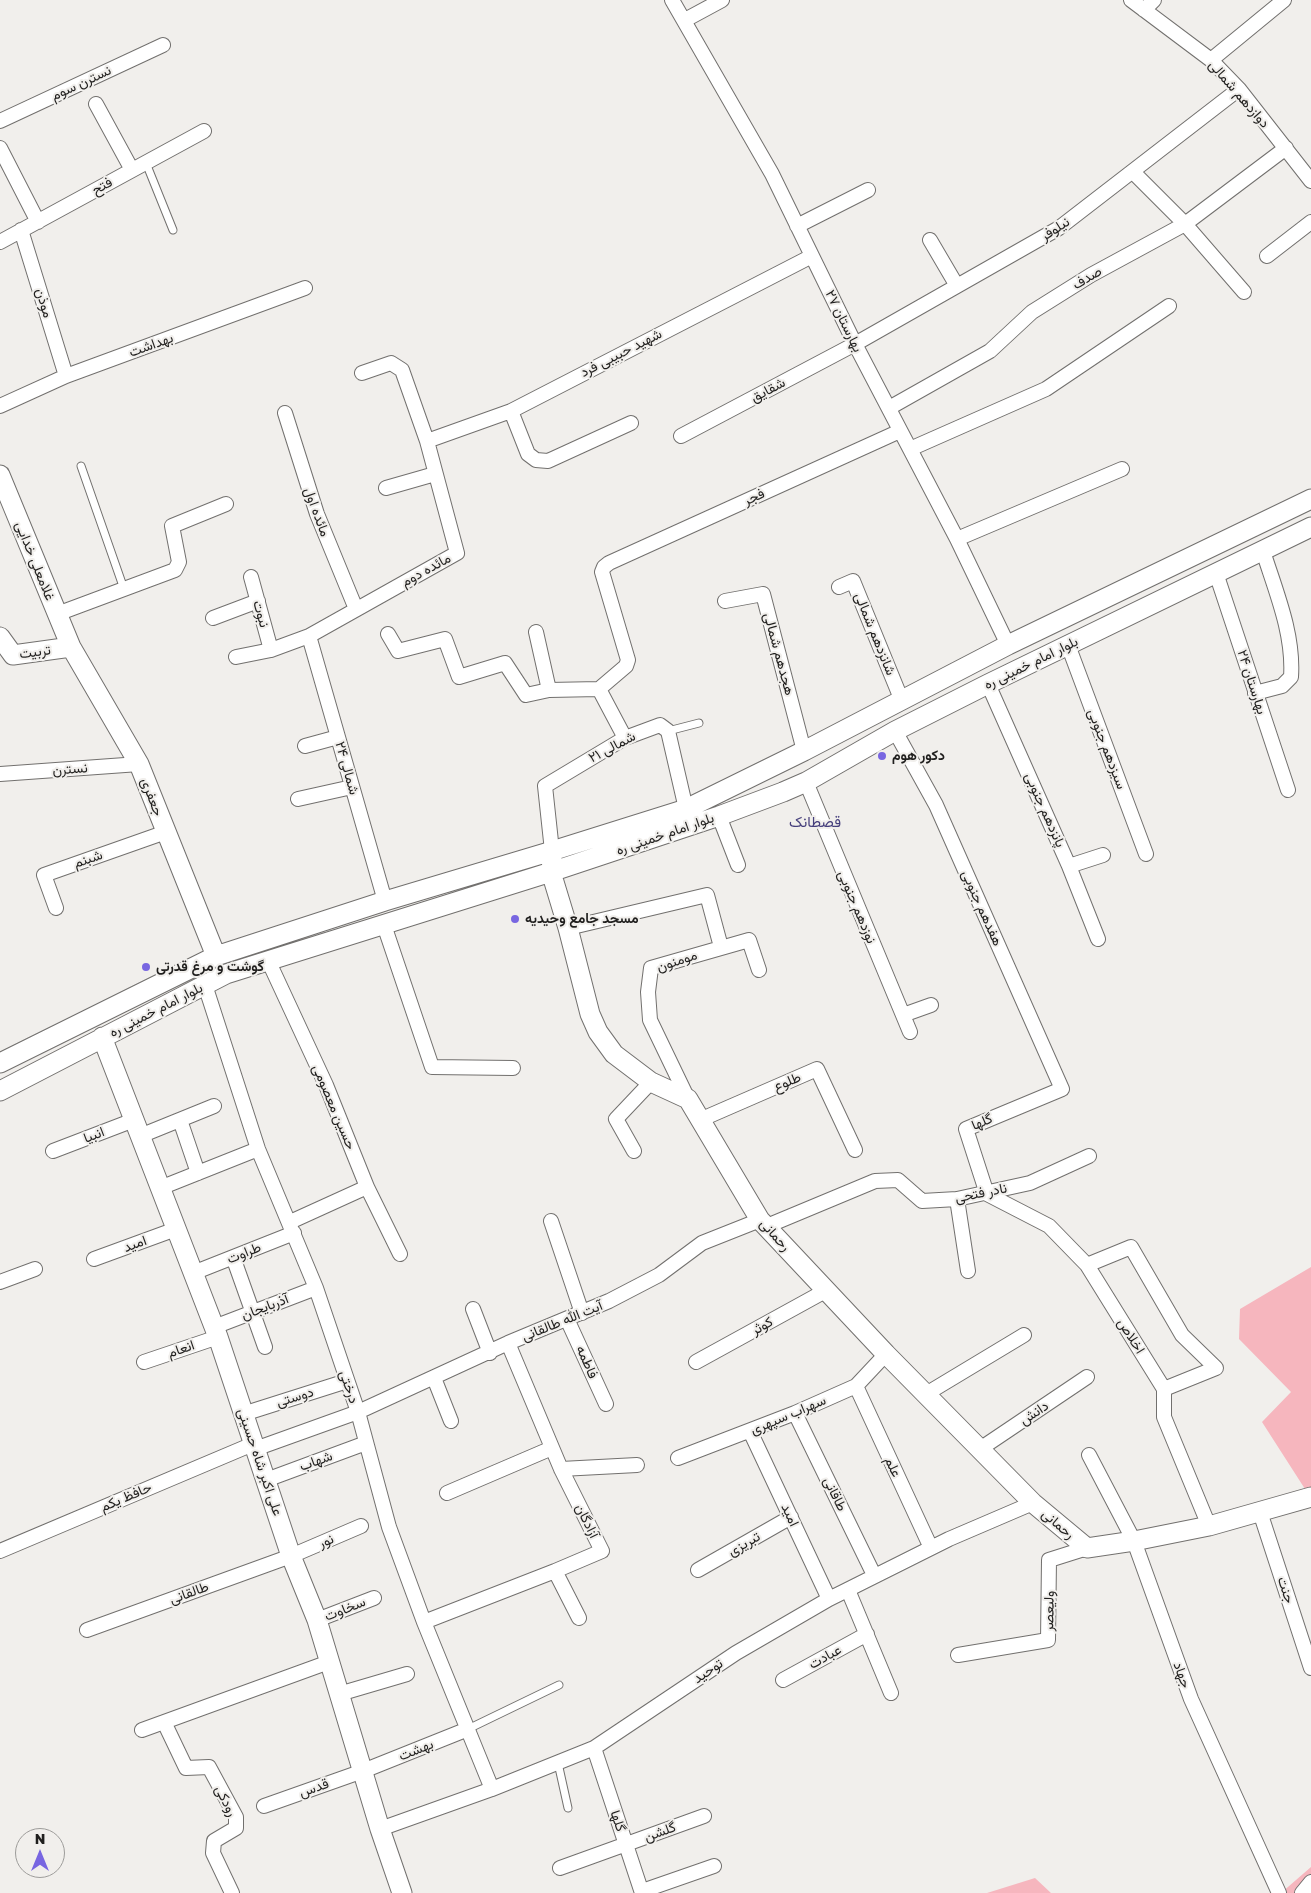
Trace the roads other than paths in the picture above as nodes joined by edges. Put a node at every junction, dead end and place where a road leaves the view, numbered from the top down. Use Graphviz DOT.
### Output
graph roads {
  1 [pos="672,0"];
  2 [pos="722,0"];
  3 [pos="1131,0"];
  4 [pos="1284,0"];
  5 [pos="1149,5"];
  6 [pos="685,20"];
  7 [pos="163,45"];
  8 [pos="1212,60"];
  9 [pos="1239,89"];
  10 [pos="96,104"];
  11 [pos="0,121"];
  12 [pos="204,131"];
  13 [pos="0,148"];
  14 [pos="1286,148"];
  15 [pos="146,163"];
  16 [pos="1306,166"];
  17 [pos="132,170"];
  18 [pos="1133,172"];
  19 [pos="1311,181"];
  20 [pos="868,190"];
  21 [pos="38,222"];
  22 [pos="1311,222"];
  23 [pos="1186,224"];
  24 [pos="797,226"];
  25 [pos="21,230"];
  26 [pos="173,230"];
  27 [pos="930,240"];
  28 [pos="0,242"];
  29 [pos="812,256"];
  30 [pos="1266,256"];
  31 [pos="957,286"];
  32 [pos="305,288"];
  33 [pos="1244,292"];
  34 [pos="1168,306"];
  35 [pos="855,344"];
  36 [pos="362,373"];
  37 [pos="66,376"];
  38 [pos="0,406"];
  39 [pos="889,408"];
  40 [pos="511,411"];
  41 [pos="285,413"];
  42 [pos="631,423"];
  43 [pos="900,431"];
  44 [pos="681,436"];
  45 [pos="427,441"];
  46 [pos="910,450"];
  47 [pos="82,466"];
  48 [pos="1122,469"];
  49 [pos="435,474"];
  50 [pos="0,475"];
  51 [pos="386,488"];
  52 [pos="1311,499"];
  53 [pos="226,504"];
  54 [pos="1311,527"];
  55 [pos="957,539"];
  56 [pos="1263,551"];
  57 [pos="1216,573"];
  58 [pos="251,578"];
  59 [pos="839,588"];
  60 [pos="124,589"];
  61 [pos="258,601"];
  62 [pos="726,601"];
  63 [pos="356,609"];
  64 [pos="57,614"];
  65 [pos="213,618"];
  66 [pos="536,632"];
  67 [pos="388,634"];
  68 [pos="309,636"];
  69 [pos="0,638"];
  70 [pos="1008,645"];
  71 [pos="1068,645"];
  72 [pos="71,647"];
  73 [pos="271,650"];
  74 [pos="6,656"];
  75 [pos="236,657"];
  76 [pos="988,684"];
  77 [pos="599,689"];
  78 [pos="549,690"];
  79 [pos="1256,693"];
  80 [pos="902,701"];
  81 [pos="699,723"];
  82 [pos="668,731"];
  83 [pos="895,731"];
  84 [pos="338,737"];
  85 [pos="625,738"];
  86 [pos="305,746"];
  87 [pos="804,751"];
  88 [pos="139,764"];
  89 [pos="0,774"];
  90 [pos="806,782"];
  91 [pos="352,787"];
  92 [pos="1288,790"];
  93 [pos="298,799"];
  94 [pos="686,809"];
  95 [pos="719,816"];
  96 [pos="166,832"];
  97 [pos="552,851"];
  98 [pos="1103,854"];
  99 [pos="1146,854"];
  100 [pos="738,865"];
  101 [pos="1069,866"];
  102 [pos="551,872"];
  103 [pos="384,901"];
  104 [pos="56,908"];
  105 [pos="384,925"];
  106 [pos="568,928"];
  107 [pos="1098,939"];
  108 [pos="721,947"];
  109 [pos="216,956"];
  110 [pos="268,960"];
  111 [pos="759,970"];
  112 [pos="205,985"];
  113 [pos="931,1005"];
  114 [pos="903,1016"];
  115 [pos="910,1032"];
  116 [pos="102,1037"];
  117 [pos="0,1063"];
  118 [pos="513,1068"];
  119 [pos="651,1082"];
  120 [pos="1062,1089"];
  121 [pos="0,1091"];
  122 [pos="688,1099"];
  123 [pos="214,1106"];
  124 [pos="702,1119"];
  125 [pos="180,1120"];
  126 [pos="137,1128"];
  127 [pos="258,1149"];
  128 [pos="855,1150"];
  129 [pos="53,1151"];
  130 [pos="634,1151"];
  131 [pos="1089,1156"];
  132 [pos="198,1173"];
  133 [pos="160,1188"];
  134 [pos="367,1188"];
  135 [pos="988,1194"];
  136 [pos="957,1199"];
  137 [pos="551,1221"];
  138 [pos="763,1223"];
  139 [pos="292,1227"];
  140 [pos="176,1229"];
  141 [pos="400,1254"];
  142 [pos="233,1257"];
  143 [pos="94,1258"];
  144 [pos="1087,1265"];
  145 [pos="35,1269"];
  146 [pos="968,1271"];
  147 [pos="193,1273"];
  148 [pos="0,1282"];
  149 [pos="316,1288"];
  150 [pos="827,1290"];
  151 [pos="473,1309"];
  152 [pos="253,1312"];
  153 [pos="582,1313"];
  154 [pos="567,1319"];
  155 [pos="216,1332"];
  156 [pos="1024,1335"];
  157 [pos="508,1343"];
  158 [pos="265,1347"];
  159 [pos="490,1353"];
  160 [pos="886,1354"];
  161 [pos="144,1362"];
  162 [pos="696,1362"];
  163 [pos="1087,1377"];
  164 [pos="434,1378"];
  165 [pos="348,1381"];
  166 [pos="856,1386"];
  167 [pos="1164,1389"];
  168 [pos="926,1394"];
  169 [pos="606,1404"];
  170 [pos="358,1412"];
  171 [pos="795,1413"];
  172 [pos="243,1414"];
  173 [pos="451,1421"];
  174 [pos="750,1431"];
  175 [pos="366,1443"];
  176 [pos="254,1446"];
  177 [pos="552,1448"];
  178 [pos="980,1449"];
  179 [pos="1089,1455"];
  180 [pos="678,1458"];
  181 [pos="637,1464"];
  182 [pos="561,1469"];
  183 [pos="266,1480"];
  184 [pos="447,1493"];
  185 [pos="1311,1498"];
  186 [pos="1033,1503"];
  187 [pos="1260,1512"];
  188 [pos="790,1517"];
  189 [pos="361,1526"];
  190 [pos="1208,1526"];
  191 [pos="1134,1541"];
  192 [pos="931,1548"];
  193 [pos="1087,1548"];
  194 [pos="0,1551"];
  195 [pos="292,1556"];
  196 [pos="698,1570"];
  197 [pos="555,1571"];
  198 [pos="874,1575"];
  199 [pos="848,1590"];
  200 [pos="374,1598"];
  201 [pos="829,1599"];
  202 [pos="579,1618"];
  203 [pos="317,1620"];
  204 [pos="424,1622"];
  205 [pos="87,1630"];
  206 [pos="867,1634"];
  207 [pos="958,1655"];
  208 [pos="329,1662"];
  209 [pos="1311,1668"];
  210 [pos="407,1674"];
  211 [pos="783,1680"];
  212 [pos="559,1685"];
  213 [pos="891,1693"];
  214 [pos="339,1694"];
  215 [pos="164,1722"];
  216 [pos="468,1729"];
  217 [pos="142,1730"];
  218 [pos="594,1748"];
  219 [pos="558,1763"];
  220 [pos="363,1771"];
  221 [pos="492,1789"];
  222 [pos="264,1806"];
  223 [pos="568,1808"];
  224 [pos="704,1816"];
  225 [pos="380,1829"];
  226 [pos="626,1844"];
  227 [pos="714,1866"];
  228 [pos="560,1868"];
  229 [pos="1311,1882"];
  230 [pos="642,1892"];
  231 [pos="232,1893"];
  232 [pos="402,1893"];
  233 [pos="1279,1893"];
  234 [pos="1302,1893"];
  1 -- 6 [label="street, بهارستان ۲۷"];
  2 -- 6 [label="street"];
  3 -- 5 [label="street, دوازدهم شمالی"];
  4 -- 8 [label="street"];
  5 -- 8 [label="street, دوازدهم شمالی"];
  6 -- 24 [label="street, بهارستان ۲۷"];
  7 -- 11 [label="street, نسترن سوم"];
  8 -- 9 [label="street, دوازدهم شمالی"];
  9 -- 14 [label="street, دوازدهم شمالی"];
  9 -- 18 [label="street, نیلوفر"];
  10 -- 17 [label="street"];
  12 -- 15 [label="street, فتح"];
  13 -- 21 [label="street"];
  14 -- 16 [label="street, دوازدهم شمالی"];
  14 -- 23 [label="street, صدف"];
  15 -- 17 [label="street, فتح"];
  15 -- 26 [label="lane"];
  16 -- 19 [label="street, دوازدهم شمالی"];
  17 -- 21 [label="street, فتح"];
  18 -- 23 [label="street"];
  18 -- 31 [label="street, نیلوفر"];
  20 -- 24 [label="street"];
  21 -- 25 [label="street, فتح"];
  22 -- 30 [label="street"];
  23 -- 33 [label="street"];
  23 -- 39 [label="street, صدف"];
  24 -- 29 [label="street, بهارستان ۲۷"];
  25 -- 28 [label="street, فتح"];
  25 -- 37 [label="street, موذن"];
  27 -- 31 [label="street"];
  29 -- 35 [label="street, بهارستان ۲۷"];
  29 -- 40 [label="street, شهید حبیبی فرد"];
  31 -- 35 [label="street, نیلوفر"];
  32 -- 37 [label="street, بهداشت"];
  34 -- 46 [label="street"];
  35 -- 39 [label="street, بهارستان ۲۷"];
  35 -- 44 [label="street, شقایق"];
  36 -- 45 [label="street, مائده دوم"];
  37 -- 38 [label="street, بهداشت"];
  39 -- 43 [label="street, بهارستان ۲۷"];
  40 -- 42 [label="street"];
  40 -- 45 [label="street, شهید حبیبی فرد"];
  41 -- 63 [label="street, مائده اول"];
  43 -- 46 [label="street, بهارستان ۲۷"];
  43 -- 77 [label="street, فجر"];
  45 -- 49 [label="street, مائده دوم"];
  46 -- 55 [label="street, بهارستان ۲۷"];
  47 -- 60 [label="lane"];
  48 -- 55 [label="street"];
  49 -- 51 [label="street"];
  49 -- 63 [label="street, مائده دوم"];
  50 -- 64 [label="main road, غلامعلی خدایی"];
  52 -- 70 [label="main road, بلوار امام خمینی ره"];
  53 -- 60 [label="street"];
  54 -- 56 [label="main road, بلوار امام خمینی ره"];
  55 -- 70 [label="street, بهارستان ۲۷"];
  56 -- 57 [label="main road, بلوار امام خمینی ره"];
  56 -- 79 [label="street"];
  57 -- 71 [label="main road, بلوار امام خمینی ره"];
  57 -- 79 [label="street, بهارستان ۲۴"];
  58 -- 61 [label="street, نبوت"];
  59 -- 80 [label="street, شانزدهم شمالی"];
  60 -- 64 [label="street"];
  61 -- 65 [label="street"];
  61 -- 73 [label="street, نبوت"];
  62 -- 87 [label="street, هجدهم شمالی"];
  63 -- 68 [label="street, مائده دوم"];
  64 -- 72 [label="main road, غلامعلی خدایی"];
  66 -- 78 [label="street"];
  67 -- 78 [label="street"];
  68 -- 73 [label="street, مائده دوم"];
  68 -- 84 [label="street, ۲۴ شمالی"];
  69 -- 74 [label="main road"];
  70 -- 80 [label="main road, بلوار امام خمینی ره"];
  71 -- 76 [label="main road, بلوار امام خمینی ره"];
  71 -- 99 [label="street, سیزدهم جنوبی"];
  72 -- 74 [label="main road, تربیت"];
  72 -- 88 [label="main road, جعفری"];
  73 -- 75 [label="street, مائده دوم"];
  76 -- 83 [label="main road, بلوار امام خمینی ره"];
  76 -- 101 [label="street, پانزدهم جنوبی"];
  77 -- 78 [label="street"];
  77 -- 85 [label="street"];
  79 -- 92 [label="street, بهارستان ۲۴"];
  80 -- 87 [label="main road, بلوار امام خمینی ره"];
  81 -- 82 [label="lane"];
  82 -- 85 [label="street, ۲۱ شمالی"];
  82 -- 94 [label="street"];
  83 -- 90 [label="main road, بلوار امام خمینی ره"];
  83 -- 120 [label="street, هفدهم جنوبی"];
  84 -- 86 [label="street"];
  84 -- 91 [label="street, ۲۴ شمالی"];
  85 -- 97 [label="street, ۲۱ شمالی"];
  87 -- 94 [label="main road, بلوار امام خمینی ره"];
  88 -- 89 [label="street, نسترن"];
  88 -- 96 [label="main road, جعفری"];
  90 -- 95 [label="main road, بلوار امام خمینی ره"];
  90 -- 114 [label="street, نوزدهم جنوبی"];
  91 -- 93 [label="street"];
  91 -- 103 [label="street, ۲۴ شمالی"];
  94 -- 97 [label="main road, بلوار امام خمینی ره"];
  95 -- 100 [label="street"];
  95 -- 102 [label="main road, بلوار امام خمینی ره"];
  96 -- 104 [label="street, شبنم"];
  96 -- 109 [label="main road, جعفری"];
  97 -- 102 [label="main road"];
  97 -- 103 [label="main road, بلوار امام خمینی ره"];
  98 -- 101 [label="street"];
  101 -- 107 [label="street, پانزدهم جنوبی"];
  102 -- 105 [label="main road, بلوار امام خمینی ره"];
  102 -- 106 [label="main road"];
  103 -- 109 [label="main road, بلوار امام خمینی ره"];
  105 -- 110 [label="main road, بلوار امام خمینی ره"];
  105 -- 118 [label="street"];
  106 -- 108 [label="street"];
  106 -- 119 [label="main road"];
  108 -- 111 [label="street, مومنون"];
  108 -- 122 [label="street, مومنون"];
  109 -- 117 [label="main road, بلوار امام خمینی ره"];
  110 -- 112 [label="main road, بلوار امام خمینی ره"];
  110 -- 134 [label="street, حسین معصومی"];
  112 -- 116 [label="main road, بلوار امام خمینی ره"];
  112 -- 127 [label="street, درختی"];
  113 -- 114 [label="street"];
  114 -- 115 [label="street, نوزدهم جنوبی"];
  116 -- 121 [label="main road, بلوار امام خمینی ره"];
  116 -- 126 [label="main road, علی اکبر شاه حسینی"];
  119 -- 122 [label="main road"];
  119 -- 130 [label="street"];
  120 -- 135 [label="street, گلها"];
  122 -- 124 [label="main road, رحمانی"];
  123 -- 125 [label="street, انبیا"];
  124 -- 128 [label="street, طلوع"];
  124 -- 138 [label="main road, رحمانی"];
  125 -- 126 [label="street, انبیا"];
  125 -- 132 [label="street"];
  126 -- 129 [label="street, انبیا"];
  126 -- 133 [label="main road, علی اکبر شاه حسینی"];
  127 -- 132 [label="street"];
  127 -- 139 [label="street, درختی"];
  131 -- 135 [label="street, نادر فتحی"];
  132 -- 133 [label="street"];
  133 -- 140 [label="main road, علی اکبر شاه حسینی"];
  134 -- 139 [label="street, طراوت"];
  134 -- 141 [label="street, حسین معصومی"];
  135 -- 136 [label="street, نادر فتحی"];
  135 -- 144 [label="street, اخلاص"];
  136 -- 138 [label="street, نادر فتحی"];
  136 -- 146 [label="street"];
  137 -- 153 [label="street"];
  138 -- 150 [label="main road, رحمانی"];
  138 -- 153 [label="street, آیت الله طالقانی"];
  139 -- 142 [label="street, طراوت"];
  139 -- 149 [label="street, درختی"];
  140 -- 143 [label="street, امید"];
  140 -- 147 [label="main road, علی اکبر شاه حسینی"];
  142 -- 147 [label="street, طراوت"];
  142 -- 152 [label="street"];
  144 -- 167 [label="street, اخلاص"];
  144 -- 167 [label="street"];
  145 -- 148 [label="street"];
  147 -- 155 [label="main road, علی اکبر شاه حسینی"];
  149 -- 152 [label="street, آذربایجان"];
  149 -- 165 [label="street, درختی"];
  150 -- 160 [label="main road, رحمانی"];
  150 -- 162 [label="street, کوثر"];
  151 -- 159 [label="street"];
  152 -- 155 [label="street, آذربایجان"];
  152 -- 158 [label="street"];
  153 -- 154 [label="street, آیت الله طالقانی"];
  154 -- 157 [label="street, آیت الله طالقانی"];
  154 -- 169 [label="street, فاطمه"];
  155 -- 161 [label="street, انعام"];
  155 -- 172 [label="main road, علی اکبر شاه حسینی"];
  156 -- 168 [label="street"];
  157 -- 159 [label="street, آیت الله طالقانی"];
  157 -- 177 [label="street, آزادگان"];
  159 -- 164 [label="street, آیت الله طالقانی"];
  160 -- 166 [label="street, سهراب سپهری"];
  160 -- 168 [label="main road, رحمانی"];
  163 -- 178 [label="street, دانش"];
  164 -- 170 [label="street, آیت الله طالقانی"];
  164 -- 173 [label="street"];
  165 -- 170 [label="street, درختی"];
  165 -- 172 [label="street, دوستی"];
  166 -- 171 [label="street, سهراب سپهری"];
  166 -- 192 [label="street, علم"];
  167 -- 190 [label="street"];
  168 -- 178 [label="main road, رحمانی"];
  170 -- 175 [label="street, درختی"];
  170 -- 176 [label="street, حافظ یکم"];
  171 -- 174 [label="street, سهراب سپهری"];
  171 -- 198 [label="street, طاقانی"];
  172 -- 176 [label="main road, علی اکبر شاه حسینی"];
  174 -- 180 [label="street, سهراب سپهری"];
  174 -- 188 [label="street, امید"];
  175 -- 183 [label="street, شهاب"];
  175 -- 204 [label="street, درختی"];
  176 -- 183 [label="main road, علی اکبر شاه حسینی"];
  176 -- 194 [label="street, حافظ یکم"];
  177 -- 182 [label="street, آزادگان"];
  177 -- 184 [label="street"];
  178 -- 186 [label="main road, رحمانی"];
  179 -- 191 [label="street, جهاد"];
  181 -- 182 [label="street"];
  182 -- 197 [label="street, آزادگان"];
  183 -- 195 [label="main road, علی اکبر شاه حسینی"];
  185 -- 187 [label="main road"];
  186 -- 192 [label="street, توحید"];
  186 -- 193 [label="main road, رحمانی"];
  187 -- 190 [label="main road"];
  187 -- 209 [label="street, جنت"];
  188 -- 196 [label="street, تبریزی"];
  188 -- 201 [label="street, امید"];
  189 -- 195 [label="street, نور"];
  190 -- 191 [label="main road"];
  191 -- 193 [label="main road"];
  191 -- 233 [label="street, جهاد"];
  192 -- 198 [label="street, توحید"];
  193 -- 207 [label="street, ولیعصر"];
  195 -- 203 [label="main road, علی اکبر شاه حسینی"];
  195 -- 205 [label="street, طالقانی"];
  197 -- 202 [label="street"];
  197 -- 204 [label="street, آزادگان"];
  198 -- 199 [label="street, توحید"];
  199 -- 201 [label="street, توحید"];
  199 -- 206 [label="street"];
  200 -- 203 [label="street, سخاوت"];
  201 -- 218 [label="street, توحید"];
  203 -- 208 [label="main road, علی اکبر شاه حسینی"];
  204 -- 216 [label="street, درختی"];
  206 -- 211 [label="street, عبادت"];
  206 -- 213 [label="street"];
  208 -- 214 [label="main road, علی اکبر شاه حسینی"];
  208 -- 215 [label="street"];
  210 -- 214 [label="street"];
  212 -- 216 [label="lane"];
  214 -- 220 [label="main road, علی اکبر شاه حسینی"];
  215 -- 217 [label="street"];
  215 -- 231 [label="street, رودکی"];
  216 -- 220 [label="street, بهشت"];
  216 -- 221 [label="street, درختی"];
  218 -- 219 [label="street, توحید"];
  218 -- 226 [label="street, گلها"];
  219 -- 221 [label="street, توحید"];
  219 -- 223 [label="lane"];
  220 -- 222 [label="street, قدس"];
  220 -- 225 [label="main road, علی اکبر شاه حسینی"];
  221 -- 225 [label="street, توحید"];
  224 -- 226 [label="street, گلشن"];
  225 -- 232 [label="main road, علی اکبر شاه حسینی"];
  226 -- 228 [label="street, گلشن"];
  226 -- 230 [label="street, گلها"];
  227 -- 230 [label="street"];
  229 -- 234 [label="street"];
}
